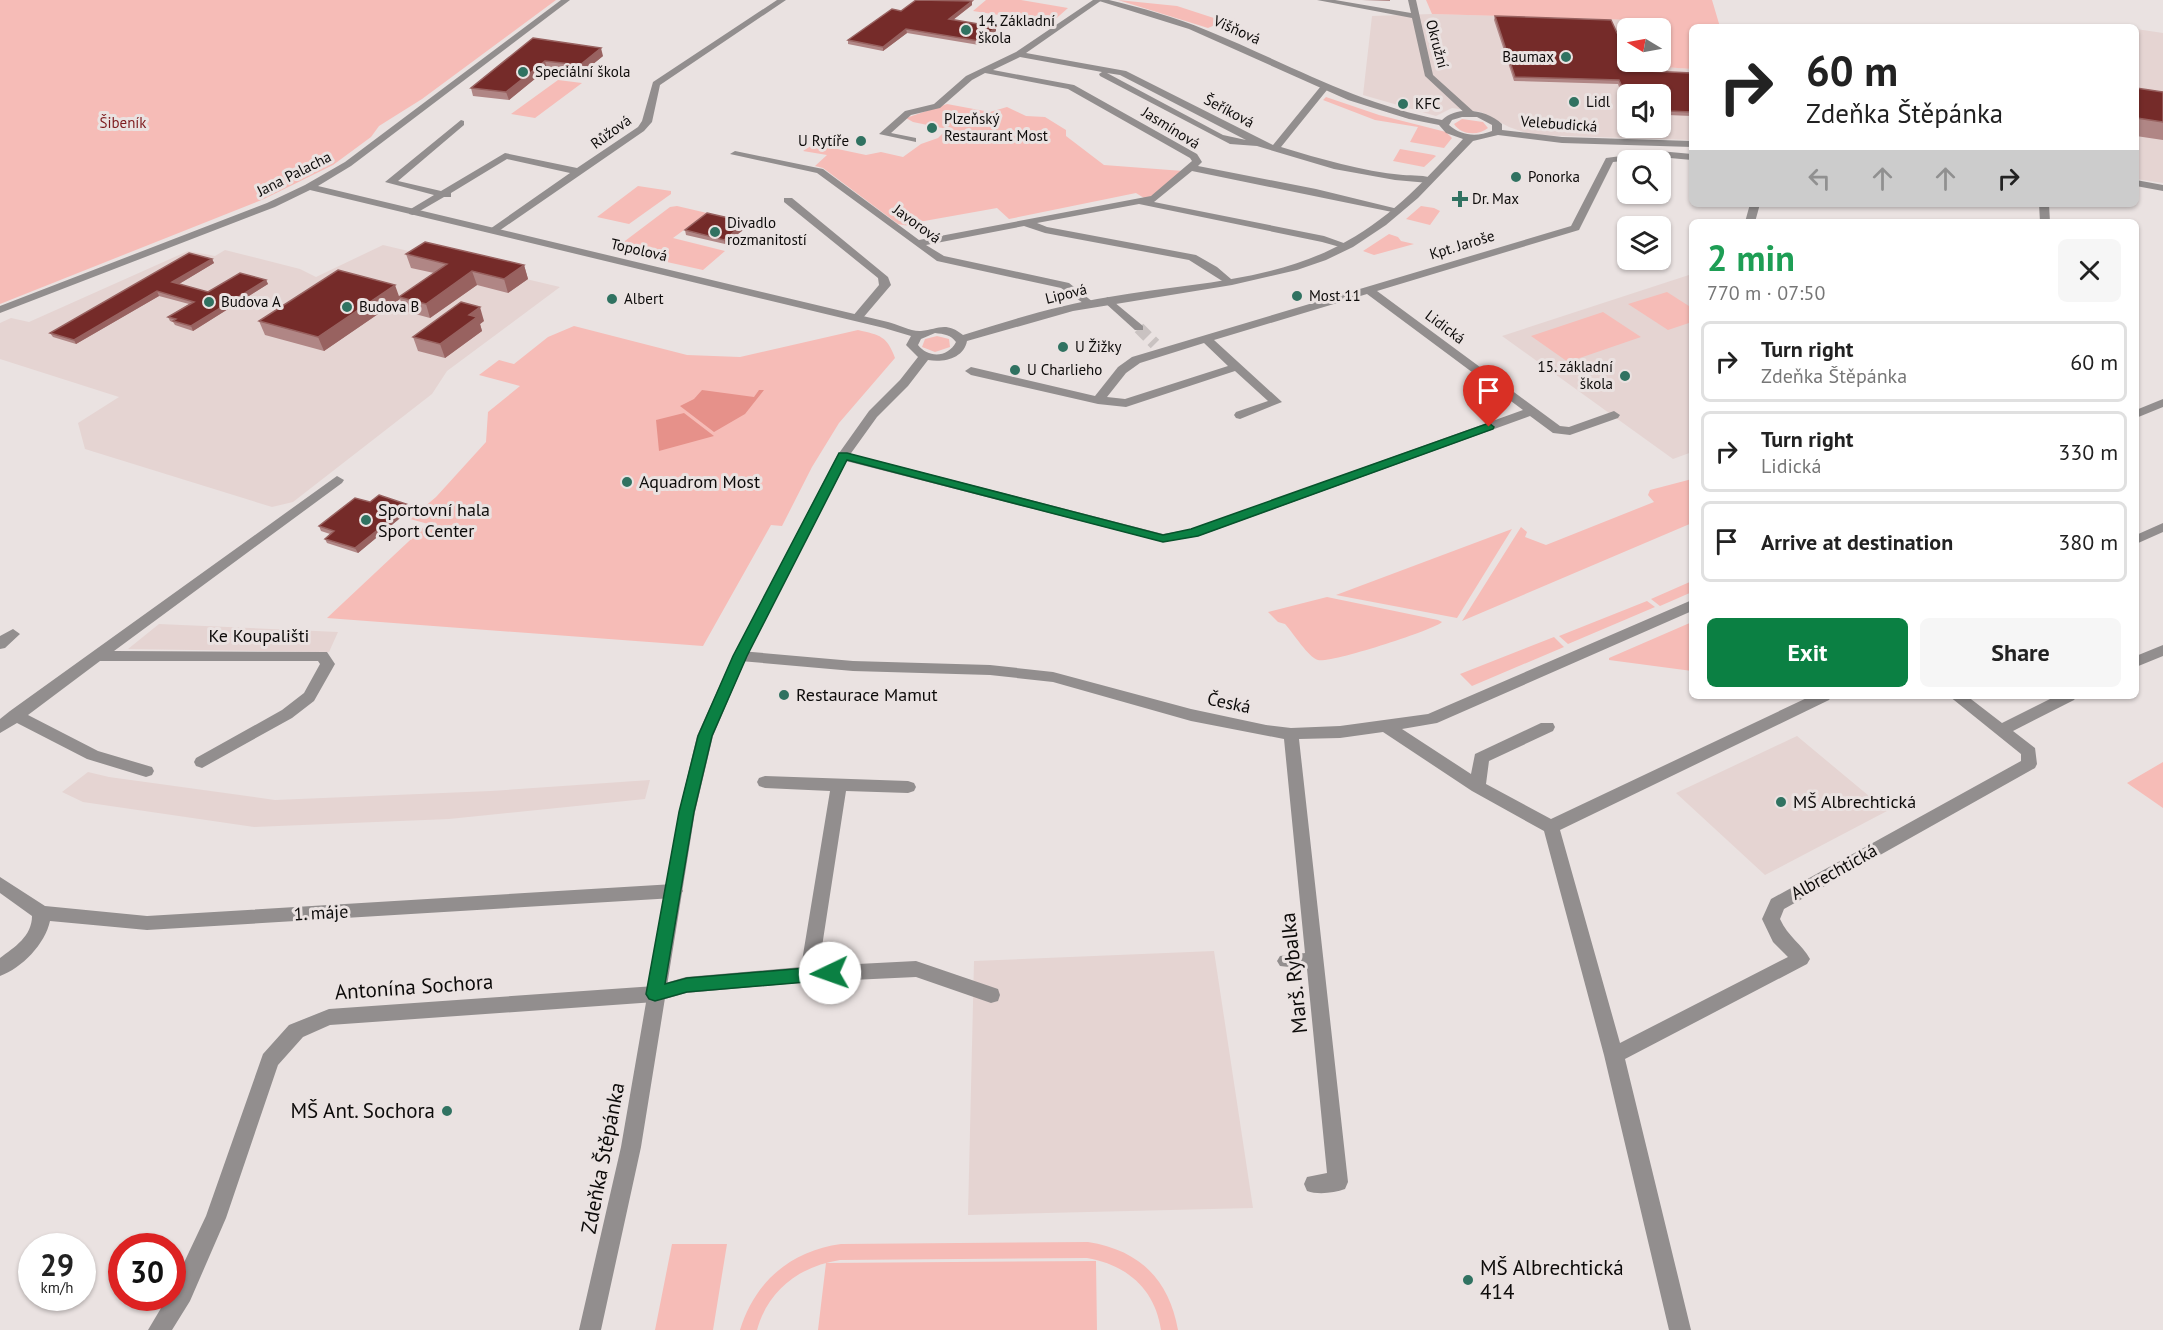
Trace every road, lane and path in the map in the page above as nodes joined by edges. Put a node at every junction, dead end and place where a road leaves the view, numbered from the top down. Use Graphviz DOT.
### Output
graph roads {
  1 [pos="566,0"];
  2 [pos="1099,0"];
  3 [pos="1321,0"];
  4 [pos="1412,0"];
  5 [pos="779,2"];
  6 [pos="1415,16"];
  7 [pos="1019,54"];
  8 [pos="986,71"];
  9 [pos="1324,88"];
  10 [pos="1471,114"];
  11 [pos="462,123"];
  12 [pos="1444,123"];
  13 [pos="1497,132"];
  14 [pos="1471,137"];
  15 [pos="913,140"];
  16 [pos="1689,144"];
  17 [pos="1275,148"];
  18 [pos="735,154"];
  19 [pos="1689,157"];
  20 [pos="1192,168"];
  21 [pos="580,172"];
  22 [pos="1429,180"];
  23 [pos="2139,184"];
  24 [pos="309,187"];
  25 [pos="2163,188"];
  26 [pos="445,194"];
  27 [pos="788,200"];
  28 [pos="1135,201"];
  29 [pos="1397,210"];
  30 [pos="413,212"];
  31 [pos="1027,223"];
  32 [pos="492,231"];
  33 [pos="919,243"];
  34 [pos="1347,246"];
  35 [pos="1227,281"];
  36 [pos="1369,290"];
  37 [pos="1108,300"];
  38 [pos="1089,304"];
  39 [pos="0,310"];
  40 [pos="858,318"];
  41 [pos="1139,328"];
  42 [pos="919,335"];
  43 [pos="961,339"];
  44 [pos="1207,340"];
  45 [pos="925,356"];
  46 [pos="1236,367"];
  47 [pos="971,371"];
  48 [pos="1098,400"];
  49 [pos="2163,403"];
  50 [pos="1530,412"];
  51 [pos="2139,413"];
  52 [pos="1240,415"];
  53 [pos="1614,415"];
  54 [pos="843,456"];
  55 [pos="337,480"];
  56 [pos="2163,527"];
  57 [pos="2139,539"];
  58 [pos="1689,606"];
  59 [pos="13,634"];
  60 [pos="0,644"];
  61 [pos="2163,650"];
  62 [pos="95,656"];
  63 [pos="740,656"];
  64 [pos="2139,661"];
  65 [pos="1818,699"];
  66 [pos="1961,699"];
  67 [pos="2063,699"];
  68 [pos="15,715"];
  69 [pos="1386,726"];
  70 [pos="0,727"];
  71 [pos="1546,727"];
  72 [pos="2002,730"];
  73 [pos="1291,734"];
  74 [pos="202,762"];
  75 [pos="146,771"];
  76 [pos="765,782"];
  77 [pos="839,785"];
  78 [pos="908,787"];
  79 [pos="1478,787"];
  80 [pos="1551,827"];
  81 [pos="0,884"];
  82 [pos="674,891"];
  83 [pos="41,914"];
  84 [pos="1286,961"];
  85 [pos="1315,961"];
  86 [pos="0,968"];
  87 [pos="809,974"];
  88 [pos="655,994"];
  89 [pos="991,995"];
  90 [pos="1614,1056"];
  91 [pos="1314,1184"];
  92 [pos="159,1330"];
  93 [pos="590,1330"];
  94 [pos="1680,1330"];
  1 -- 24 [label="street, Jana Palacha"];
  2 -- 7 [label="street"];
  2 -- 9 [label="street, Višňová"];
  3 -- 6 [label="street"];
  4 -- 6 [label="street, Okružní"];
  5 -- 21 [label="street, Růžová"];
  6 -- 10 [label="street, Okružní"];
  7 -- 8 [label="street"];
  7 -- 17 [label="street, Šeříková"];
  8 -- 15 [label="street"];
  8 -- 20 [label="street, Jasmínová"];
  9 -- 12 [label="street, Višňová"];
  9 -- 17 [label="street"];
  10 -- 12 [label="street"];
  10 -- 13 [label="street, Velebudická"];
  11 -- 26 [label="street"];
  12 -- 14 [label="street"];
  13 -- 14 [label="street, Velebudická"];
  13 -- 16 [label="street, Velebudická"];
  14 -- 22 [label="street, Lipová"];
  17 -- 22 [label="street, Šeříková"];
  18 -- 33 [label="street, Javorová"];
  19 -- 36 [label="street, Kpt. Jaroše"];
  20 -- 28 [label="street, Jasmínová"];
  20 -- 29 [label="street"];
  21 -- 26 [label="street"];
  21 -- 32 [label="street, Růžová"];
  22 -- 29 [label="street, Lipová"];
  23 -- 25 [label="street"];
  24 -- 30 [label="street, Topolová"];
  24 -- 39 [label="street, Jana Palacha"];
  26 -- 30 [label="street"];
  27 -- 40 [label="street"];
  28 -- 31 [label="street, Jasmínová"];
  28 -- 34 [label="street"];
  29 -- 34 [label="street, Lipová"];
  30 -- 32 [label="street, Topolová"];
  31 -- 33 [label="street, Jasmínová"];
  31 -- 35 [label="street"];
  32 -- 40 [label="street, Topolová"];
  33 -- 38 [label="street, Javorová"];
  34 -- 35 [label="street, Lipová"];
  35 -- 37 [label="street, Lipová"];
  36 -- 44 [label="street, Kpt. Jaroše"];
  36 -- 50 [label="street, Lidická"];
  37 -- 38 [label="street, Lipová"];
  37 -- 41 [label="street"];
  38 -- 43 [label="street, Lipová"];
  40 -- 42 [label="street, Topolová"];
  42 -- 43 [label="street, Topolová"];
  42 -- 45 [label="street"];
  43 -- 45 [label="street, Lipová"];
  44 -- 46 [label="street"];
  44 -- 48 [label="street, Kpt. Jaroše"];
  45 -- 54 [label="street, Zdeňka Štěpánka"];
  46 -- 48 [label="street"];
  46 -- 52 [label="street"];
  47 -- 48 [label="street"];
  49 -- 51 [label="street"];
  50 -- 53 [label="street, Lidická"];
  50 -- 54 [label="street"];
  54 -- 63 [label="street, Zdeňka Štěpánka"];
  55 -- 62 [label="street"];
  56 -- 57 [label="street"];
  58 -- 69 [label="street, Česká"];
  59 -- 60 [label="street"];
  61 -- 64 [label="street"];
  62 -- 68 [label="street"];
  62 -- 74 [label="street, Ke Koupališti"];
  63 -- 73 [label="street, Česká"];
  63 -- 82 [label="street, Zdeňka Štěpánka"];
  65 -- 80 [label="street"];
  66 -- 72 [label="street, Albrechtická"];
  67 -- 72 [label="street"];
  68 -- 70 [label="street"];
  68 -- 75 [label="street"];
  69 -- 73 [label="street, Česká"];
  69 -- 79 [label="street"];
  71 -- 79 [label="street"];
  72 -- 90 [label="street, Albrechtická"];
  73 -- 85 [label="street, Marš. Rybalka"];
  76 -- 77 [label="street"];
  77 -- 78 [label="street"];
  77 -- 87 [label="street"];
  79 -- 80 [label="street"];
  80 -- 90 [label="street"];
  81 -- 83 [label="street"];
  82 -- 83 [label="street, 1. máje"];
  82 -- 88 [label="street, Zdeňka Štěpánka"];
  83 -- 86 [label="street"];
  84 -- 85 [label="street"];
  85 -- 91 [label="street, Marš. Rybalka"];
  87 -- 88 [label="street"];
  87 -- 89 [label="street"];
  88 -- 92 [label="street, Antonína Sochora"];
  88 -- 93 [label="street, Zdeňka Štěpánka"];
  90 -- 94 [label="street"];
}
